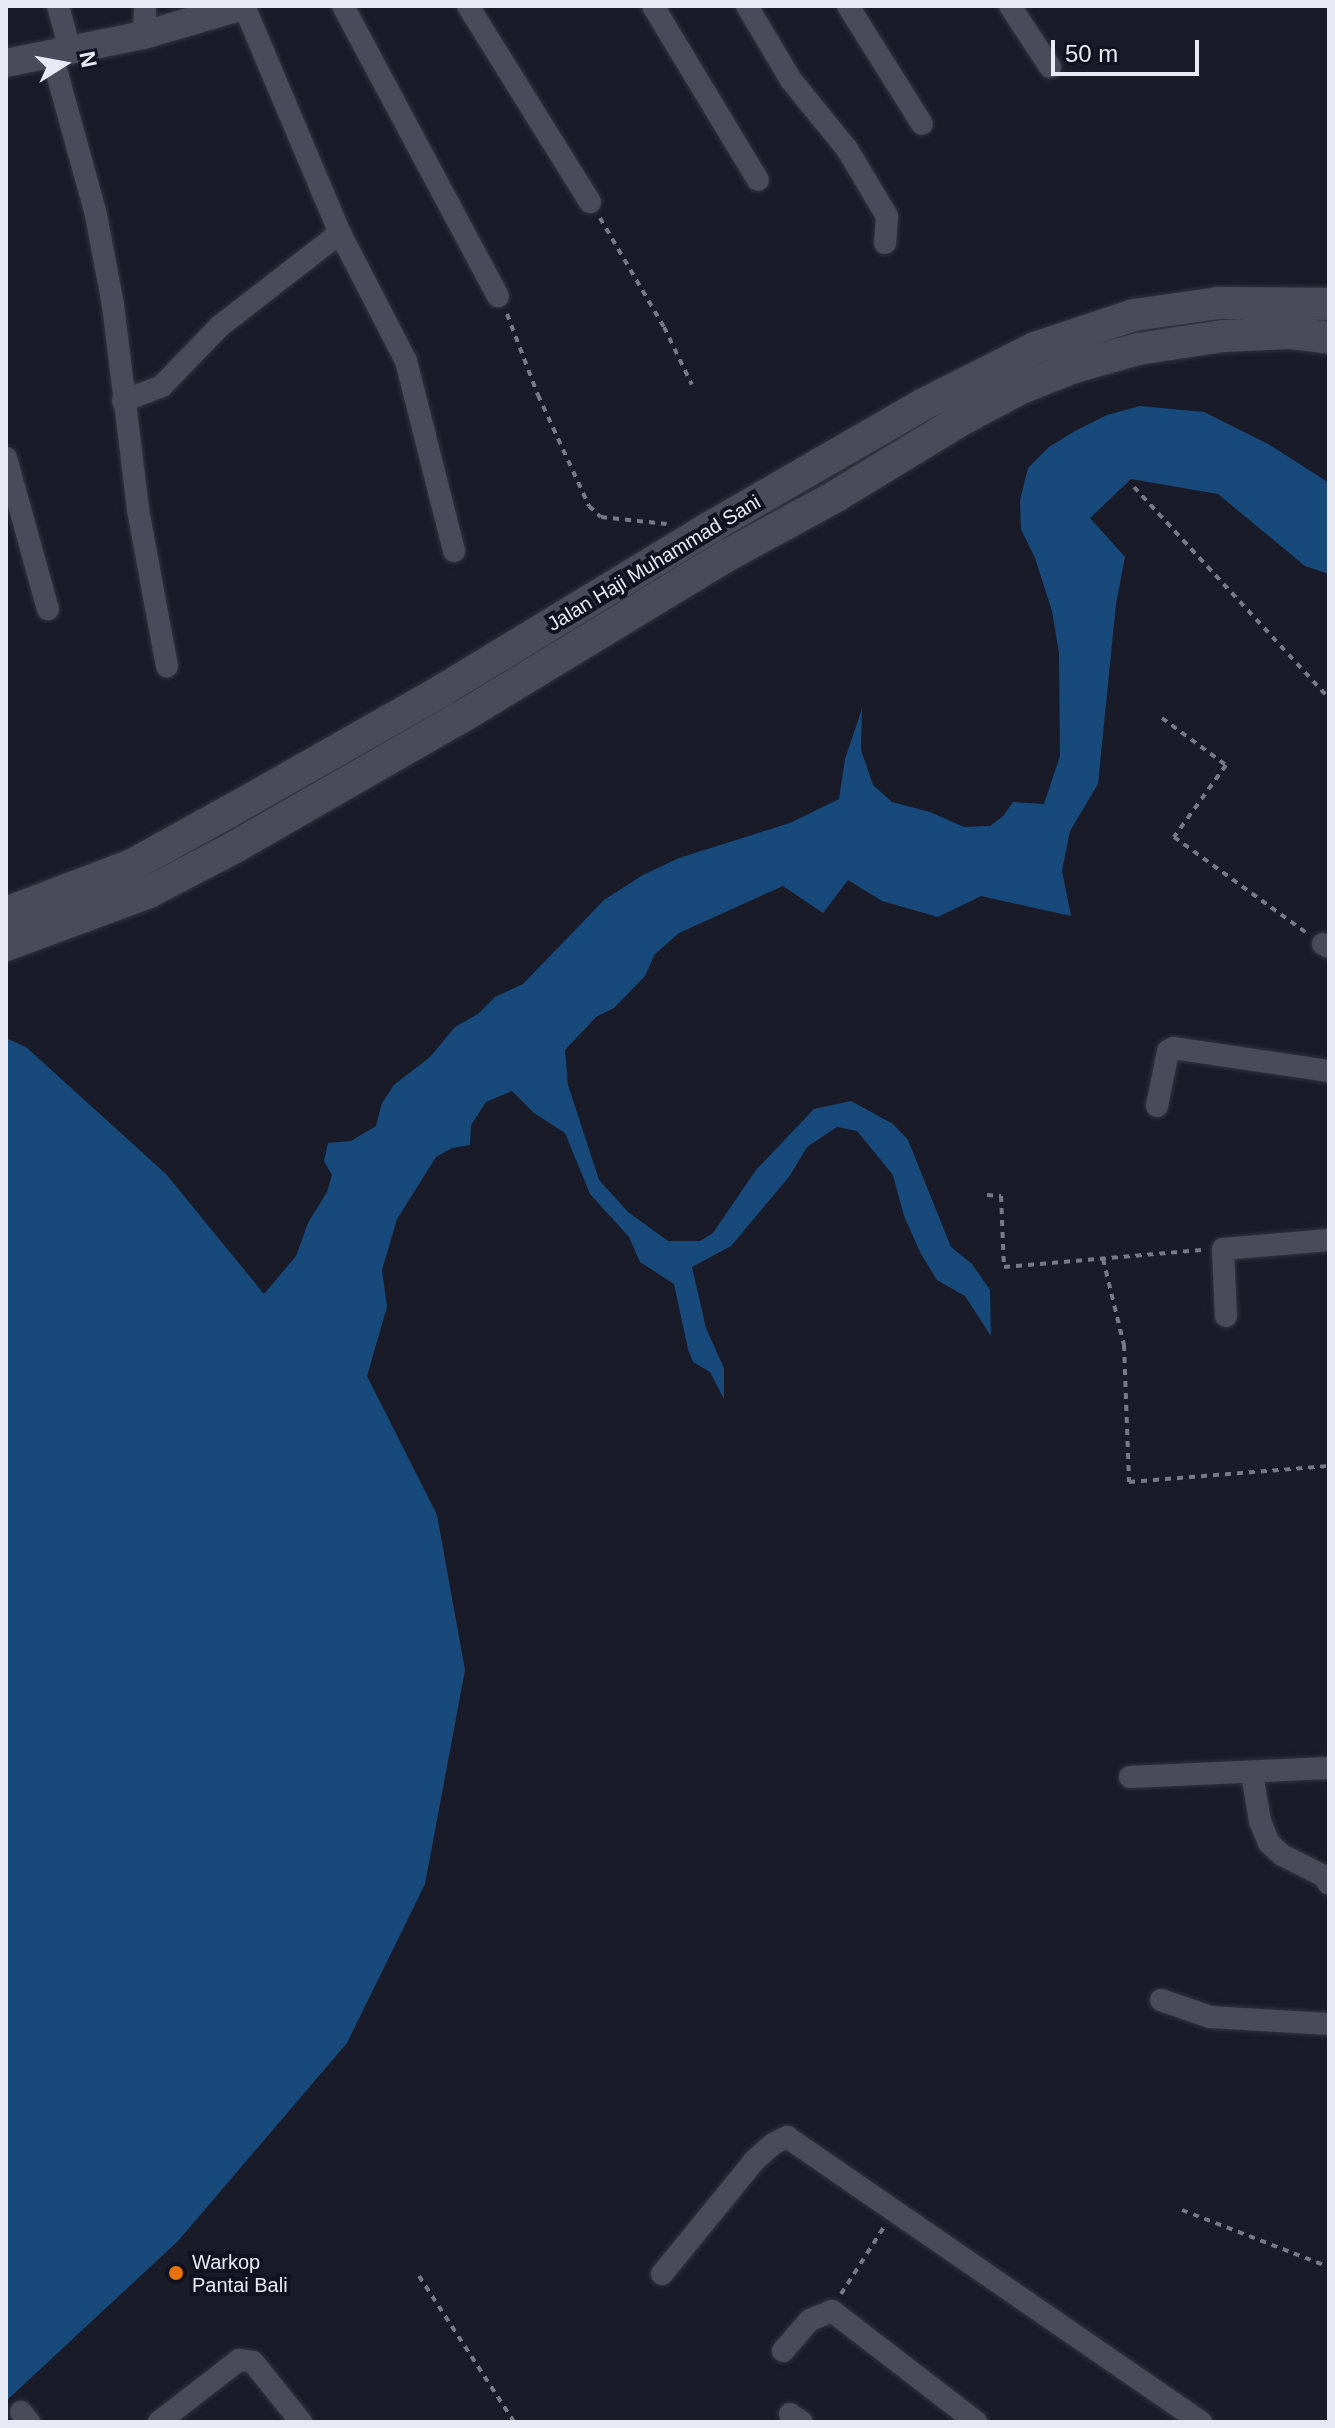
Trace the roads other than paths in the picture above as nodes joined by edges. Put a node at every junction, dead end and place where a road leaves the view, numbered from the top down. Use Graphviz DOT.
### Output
graph roads {
  1 [pos="58,6"];
  2 [pos="145,6"];
  3 [pos="244,6"];
  4 [pos="343,6"];
  5 [pos="468,6"];
  6 [pos="653,6"];
  7 [pos="747,6"];
  8 [pos="848,6"];
  9 [pos="1010,6"];
  10 [pos="144,35"];
  11 [pos="61,52"];
  12 [pos="6,63"];
  13 [pos="1050,67"];
  14 [pos="922,124"];
  15 [pos="758,180"];
  16 [pos="590,202"];
  17 [pos="340,233"];
  18 [pos="885,243"];
  19 [pos="498,296"];
  20 [pos="1329,304"];
  21 [pos="1329,338"];
  22 [pos="123,401"];
  23 [pos="6,458"];
  24 [pos="709,528"];
  25 [pos="454,551"];
  26 [pos="728,555"];
  27 [pos="48,609"];
  28 [pos="167,666"];
  29 [pos="6,913"];
  30 [pos="6,945"];
  31 [pos="1329,1071"];
  32 [pos="1157,1106"];
  33 [pos="1329,1240"];
  34 [pos="1226,1316"];
  35 [pos="1329,1768"];
  36 [pos="1252,1774"];
  37 [pos="1130,1777"];
  38 [pos="1329,1884"];
  39 [pos="1161,2000"];
  40 [pos="1329,2024"];
  41 [pos="662,2274"];
  42 [pos="783,2351"];
  43 [pos="159,2422"];
  44 [pos="301,2422"];
  45 [pos="976,2422"];
  46 [pos="1201,2422"];
  1 -- 11 [label="street"];
  2 -- 10 [label="street"];
  3 -- 10 [label="street"];
  3 -- 17 [label="street"];
  4 -- 19 [label="street"];
  5 -- 16 [label="street"];
  6 -- 15 [label="street"];
  7 -- 18 [label="street"];
  8 -- 14 [label="street"];
  9 -- 13 [label="street"];
  10 -- 11 [label="street"];
  11 -- 12 [label="street"];
  11 -- 22 [label="street"];
  17 -- 22 [label="street"];
  17 -- 25 [label="street"];
  20 -- 24 [label="main road, Jalan Haji Muhammad Sani"];
  21 -- 26 [label="main road, Jalan Haji Muhammad Sani"];
  22 -- 28 [label="street"];
  23 -- 27 [label="street"];
  24 -- 26 [label="main road"];
  24 -- 29 [label="main road, Jalan Haji Muhammad Sani"];
  26 -- 30 [label="main road, Jalan Haji Muhammad Sani"];
  31 -- 32 [label="street"];
  33 -- 34 [label="street"];
  35 -- 36 [label="street"];
  36 -- 37 [label="street"];
  36 -- 38 [label="street"];
  39 -- 40 [label="street"];
  41 -- 46 [label="street"];
  42 -- 45 [label="street"];
  43 -- 44 [label="street"];
}
